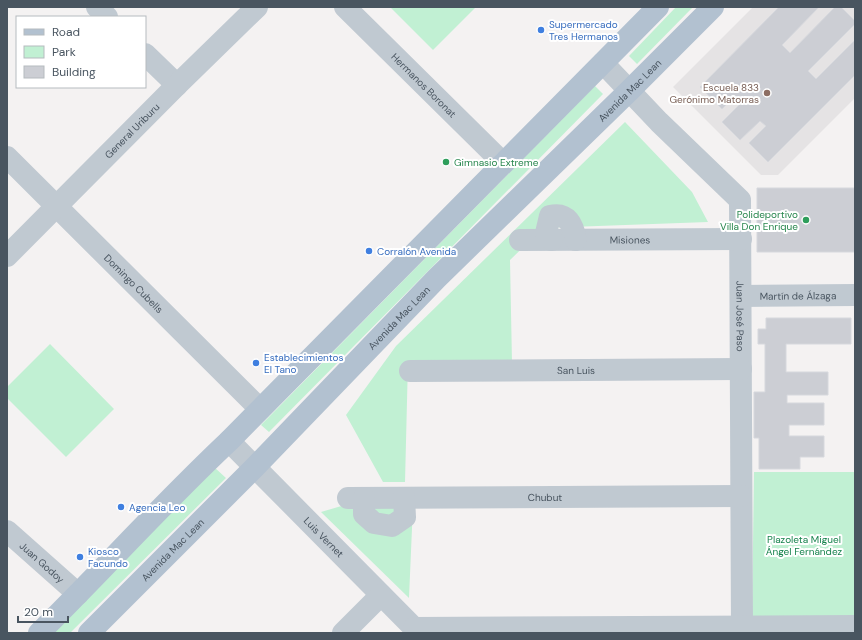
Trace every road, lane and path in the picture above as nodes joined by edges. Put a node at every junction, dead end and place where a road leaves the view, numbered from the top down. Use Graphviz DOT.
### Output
graph roads {
  1 [pos="97,7"];
  2 [pos="257,7"];
  3 [pos="345,7"];
  4 [pos="658,7"];
  5 [pos="713,7"];
  6 [pos="106,16"];
  7 [pos="146,55"];
  8 [pos="603,63"];
  9 [pos="177,85"];
  10 [pos="630,91"];
  11 [pos="7,157"];
  12 [pos="503,163"];
  13 [pos="56,206"];
  14 [pos="741,239"];
  15 [pos="520,240"];
  16 [pos="7,256"];
  17 [pos="855,295"];
  18 [pos="741,296"];
  19 [pos="741,369"];
  20 [pos="410,371"];
  21 [pos="260,409"];
  22 [pos="229,441"];
  23 [pos="255,467"];
  24 [pos="742,496"];
  25 [pos="356,498"];
  26 [pos="7,531"];
  27 [pos="78,594"];
  28 [pos="381,595"];
  29 [pos="855,626"];
  30 [pos="742,627"];
  31 [pos="417,631"];
  32 [pos="39,633"];
  33 [pos="88,633"];
  34 [pos="343,633"];
  1 -- 6 [label="street"];
  2 -- 9 [label="street, General Uriburu"];
  3 -- 12 [label="street, Hermanos Boronat"];
  4 -- 8 [label="main road"];
  5 -- 10 [label="main road, Avenida Mac Lean"];
  7 -- 9 [label="street"];
  8 -- 10 [label="street, Juan José Paso"];
  8 -- 12 [label="main road"];
  9 -- 13 [label="street, General Uriburu"];
  10 -- 14 [label="street, Juan José Paso"];
  10 -- 23 [label="main road, Avenida Mac Lean"];
  11 -- 13 [label="street, Domingo Cubells"];
  12 -- 21 [label="main road"];
  13 -- 16 [label="street, General Uriburu"];
  13 -- 21 [label="street, Domingo Cubells"];
  14 -- 15 [label="street, Misiones"];
  14 -- 18 [label="street, Juan José Paso"];
  17 -- 18 [label="street, Martín de Álzaga"];
  18 -- 19 [label="street, Juan José Paso"];
  19 -- 20 [label="street, San Luis"];
  19 -- 24 [label="street, Juan José Paso"];
  21 -- 22 [label="main road"];
  22 -- 23 [label="street, Luis Vernet"];
  22 -- 27 [label="main road"];
  23 -- 28 [label="street, Luis Vernet"];
  23 -- 33 [label="main road, Avenida Mac Lean"];
  24 -- 25 [label="street, Chubut"];
  24 -- 30 [label="street, Juan José Paso"];
  26 -- 27 [label="street, Juan Godoy"];
  27 -- 32 [label="main road"];
  28 -- 31 [label="street, Luis Vernet"];
  28 -- 34 [label="street"];
  29 -- 30 [label="street"];
  30 -- 31 [label="street"];
}
